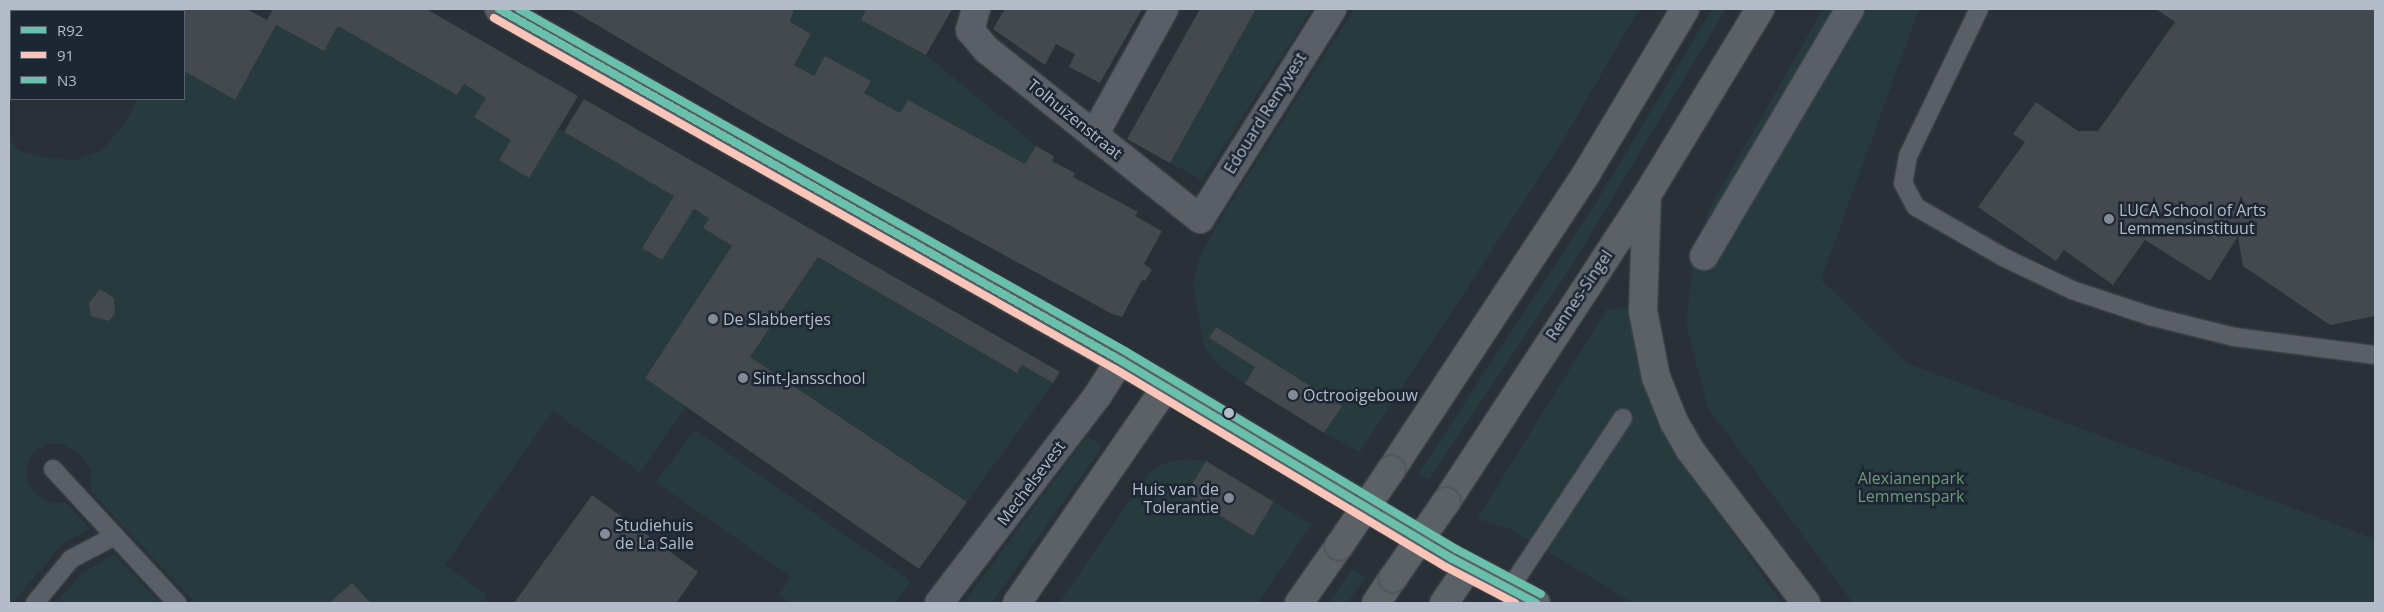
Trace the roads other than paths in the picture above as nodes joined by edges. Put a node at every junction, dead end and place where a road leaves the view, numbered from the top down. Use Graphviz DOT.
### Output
graph roads {
  1 [pos="976,9"];
  2 [pos="1164,9"];
  3 [pos="1332,9"];
  4 [pos="1684,9"];
  5 [pos="1760,9"];
  6 [pos="1850,9"];
  7 [pos="1979,9"];
  8 [pos="503,10"];
  9 [pos="1094,135"];
  10 [pos="1646,194"];
  11 [pos="1200,219"];
  12 [pos="1704,256"];
  13 [pos="2375,355"];
  14 [pos="1120,360"];
  15 [pos="1166,387"];
  16 [pos="1623,418"];
  17 [pos="53,469"];
  18 [pos="115,536"];
  19 [pos="1468,568"];
  20 [pos="1510,588"];
  21 [pos="35,603"];
  22 [pos="177,603"];
  23 [pos="938,603"];
  24 [pos="1017,603"];
  25 [pos="1299,603"];
  26 [pos="1376,603"];
  27 [pos="1444,603"];
  28 [pos="1536,603"];
  29 [pos="1806,603"];
  1 -- 9 [label="street, Tolhuizenstraat"];
  2 -- 9 [label="street"];
  3 -- 11 [label="street, Edouard Remyvest"];
  4 -- 25 [label="main road, bridge"];
  5 -- 10 [label="main road, Rennes-Singel"];
  6 -- 12 [label="street"];
  7 -- 13 [label="lane"];
  8 -- 14 [label="street"];
  9 -- 11 [label="street, Tolhuizenstraat"];
  10 -- 26 [label="main road, Rennes-Singel, bridge"];
  10 -- 29 [label="main road"];
  14 -- 15 [label="street"];
  14 -- 23 [label="street, Mechelsevest"];
  15 -- 19 [label="main road"];
  15 -- 24 [label="main road"];
  16 -- 20 [label="lane"];
  17 -- 18 [label="lane"];
  18 -- 21 [label="lane"];
  18 -- 22 [label="lane"];
  19 -- 20 [label="main road"];
  19 -- 27 [label="main road"];
  20 -- 28 [label="main road"];
}
